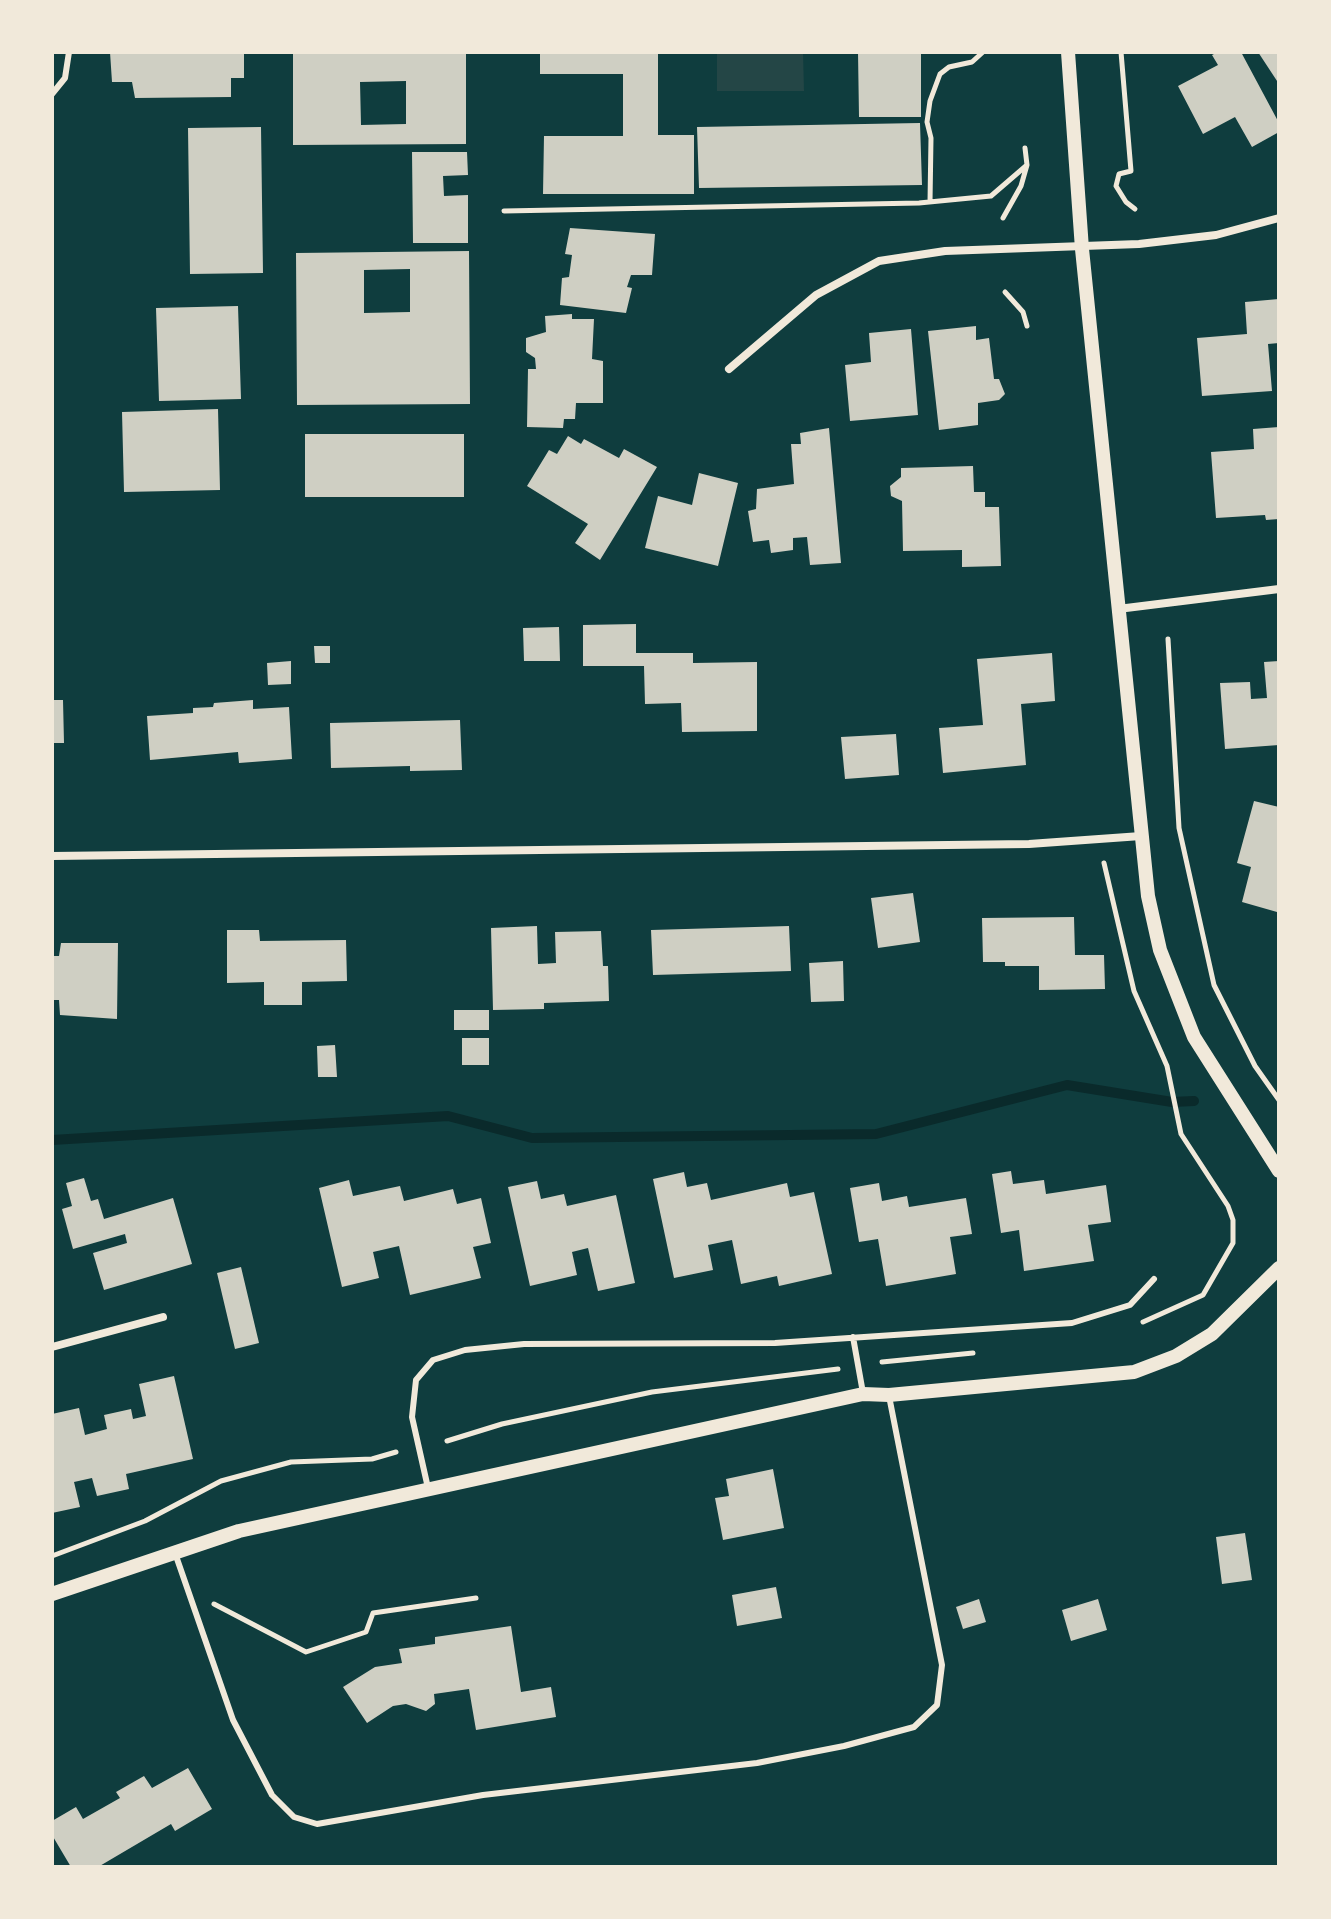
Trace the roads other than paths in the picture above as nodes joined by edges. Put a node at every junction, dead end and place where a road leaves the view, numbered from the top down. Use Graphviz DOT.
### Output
graph roads {
  1 [pos="69,52"];
  2 [pos="1068,52"];
  3 [pos="52,94"];
  4 [pos="1279,218"];
  5 [pos="1082,249"];
  6 [pos="729,369"];
  7 [pos="1279,589"];
  8 [pos="1118,609"];
  9 [pos="1141,836"];
  10 [pos="52,856"];
  11 [pos="1279,1171"];
  12 [pos="1279,1268"];
  13 [pos="1154,1279"];
  14 [pos="163,1317"];
  15 [pos="853,1337"];
  16 [pos="52,1347"];
  17 [pos="863,1394"];
  18 [pos="889,1395"];
  19 [pos="428,1488"];
  20 [pos="175,1553"];
  21 [pos="52,1594"];
  1 -- 3 [label="lane"];
  2 -- 5 [label="street"];
  4 -- 5 [label="street"];
  5 -- 6 [label="street"];
  5 -- 8 [label="street"];
  7 -- 8 [label="street"];
  8 -- 9 [label="street"];
  9 -- 10 [label="street"];
  9 -- 11 [label="street"];
  12 -- 18 [label="street"];
  13 -- 15 [label="lane"];
  14 -- 16 [label="street"];
  15 -- 17 [label="lane"];
  15 -- 19 [label="lane"];
  17 -- 18 [label="street"];
  17 -- 19 [label="street"];
  18 -- 20 [label="lane"];
  19 -- 20 [label="street"];
  20 -- 21 [label="street"];
}
